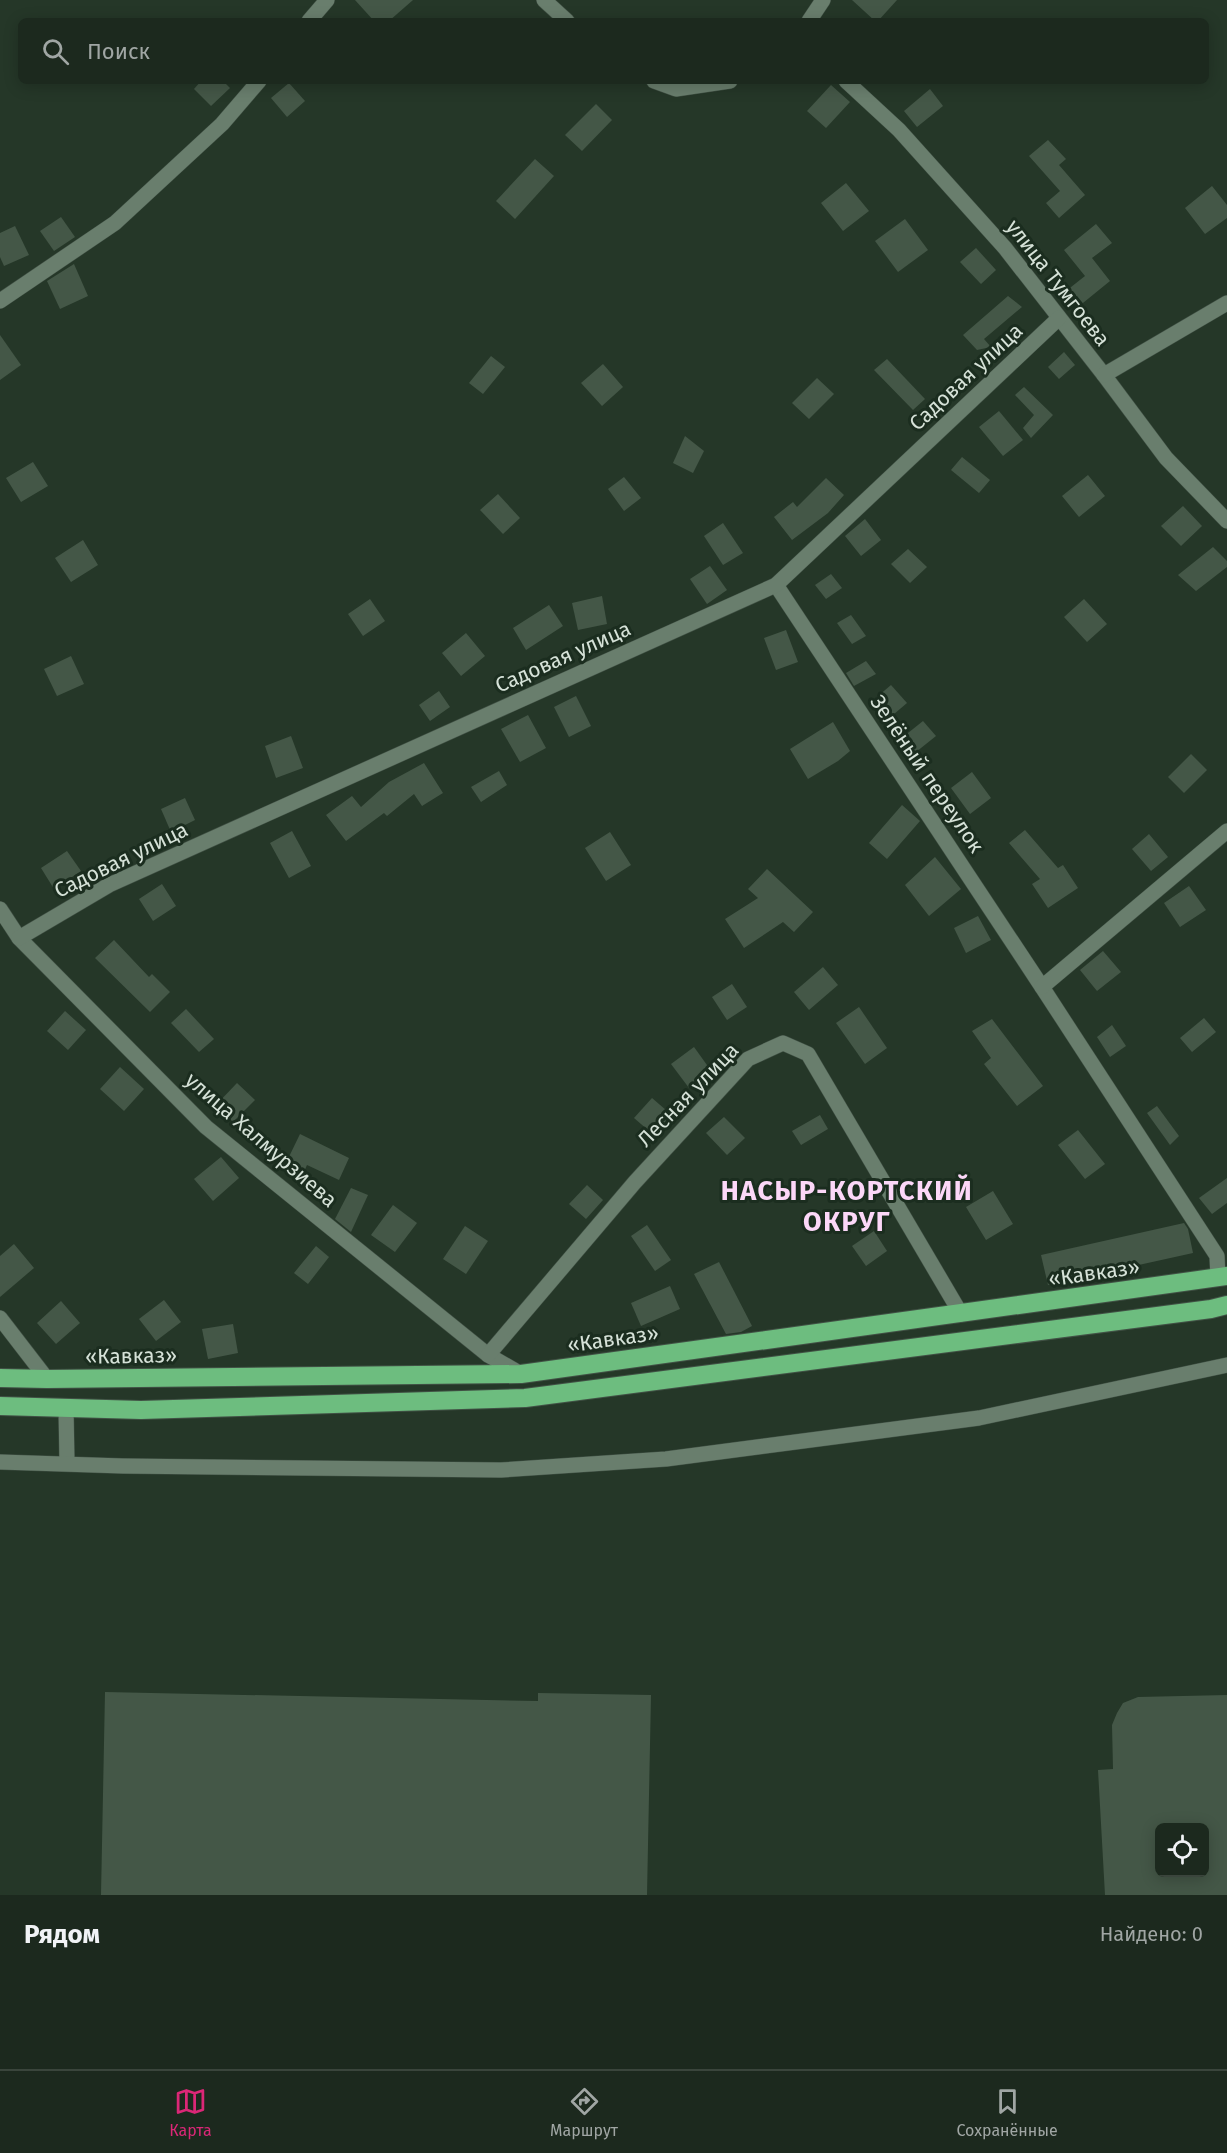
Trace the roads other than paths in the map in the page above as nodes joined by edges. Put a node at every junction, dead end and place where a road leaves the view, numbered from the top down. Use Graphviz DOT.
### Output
graph roads {
  1 [pos="327,0"];
  2 [pos="544,0"];
  3 [pos="823,0"];
  4 [pos="312,18"];
  5 [pos="564,18"];
  6 [pos="811,18"];
  7 [pos="256,84"];
  8 [pos="662,84"];
  9 [pos="710,84"];
  10 [pos="849,84"];
  11 [pos="0,301"];
  12 [pos="1227,303"];
  13 [pos="1059,318"];
  14 [pos="1104,375"];
  15 [pos="1227,521"];
  16 [pos="776,585"];
  17 [pos="1227,831"];
  18 [pos="0,909"];
  19 [pos="19,938"];
  20 [pos="1042,987"];
  21 [pos="1223,1277"];
  22 [pos="1227,1305"];
  23 [pos="961,1314"];
  24 [pos="0,1318"];
  25 [pos="488,1355"];
  26 [pos="1227,1365"];
  27 [pos="521,1374"];
  28 [pos="0,1378"];
  29 [pos="46,1379"];
  30 [pos="0,1406"];
  31 [pos="66,1408"];
  32 [pos="0,1462"];
  33 [pos="67,1463"];
  1 -- 4 [label="street"];
  2 -- 5 [label="street"];
  3 -- 6 [label="street"];
  7 -- 11 [label="street"];
  8 -- 9 [label="street"];
  10 -- 13 [label="street, улица Тумгоева"];
  12 -- 14 [label="street"];
  13 -- 14 [label="street, улица Тумгоева"];
  13 -- 16 [label="street, Садовая улица"];
  14 -- 15 [label="street, улица Тумгоева"];
  16 -- 19 [label="street, Садовая улица"];
  16 -- 20 [label="street, Зелёный переулок"];
  17 -- 20 [label="street"];
  18 -- 19 [label="street, улица Халмурзиева"];
  19 -- 25 [label="street, улица Халмурзиева"];
  20 -- 21 [label="street, Зелёный переулок"];
  21 -- 23 [label="highway, «Кавказ»"];
  22 -- 31 [label="highway"];
  23 -- 25 [label="street, Лесная улица"];
  23 -- 27 [label="highway, «Кавказ»"];
  24 -- 29 [label="street"];
  25 -- 27 [label="street, улица Халмурзиева"];
  26 -- 33 [label="street"];
  27 -- 29 [label="highway, «Кавказ»"];
  28 -- 29 [label="highway, «Кавказ»"];
  30 -- 31 [label="highway"];
  31 -- 33 [label="street"];
  32 -- 33 [label="street"];
}
